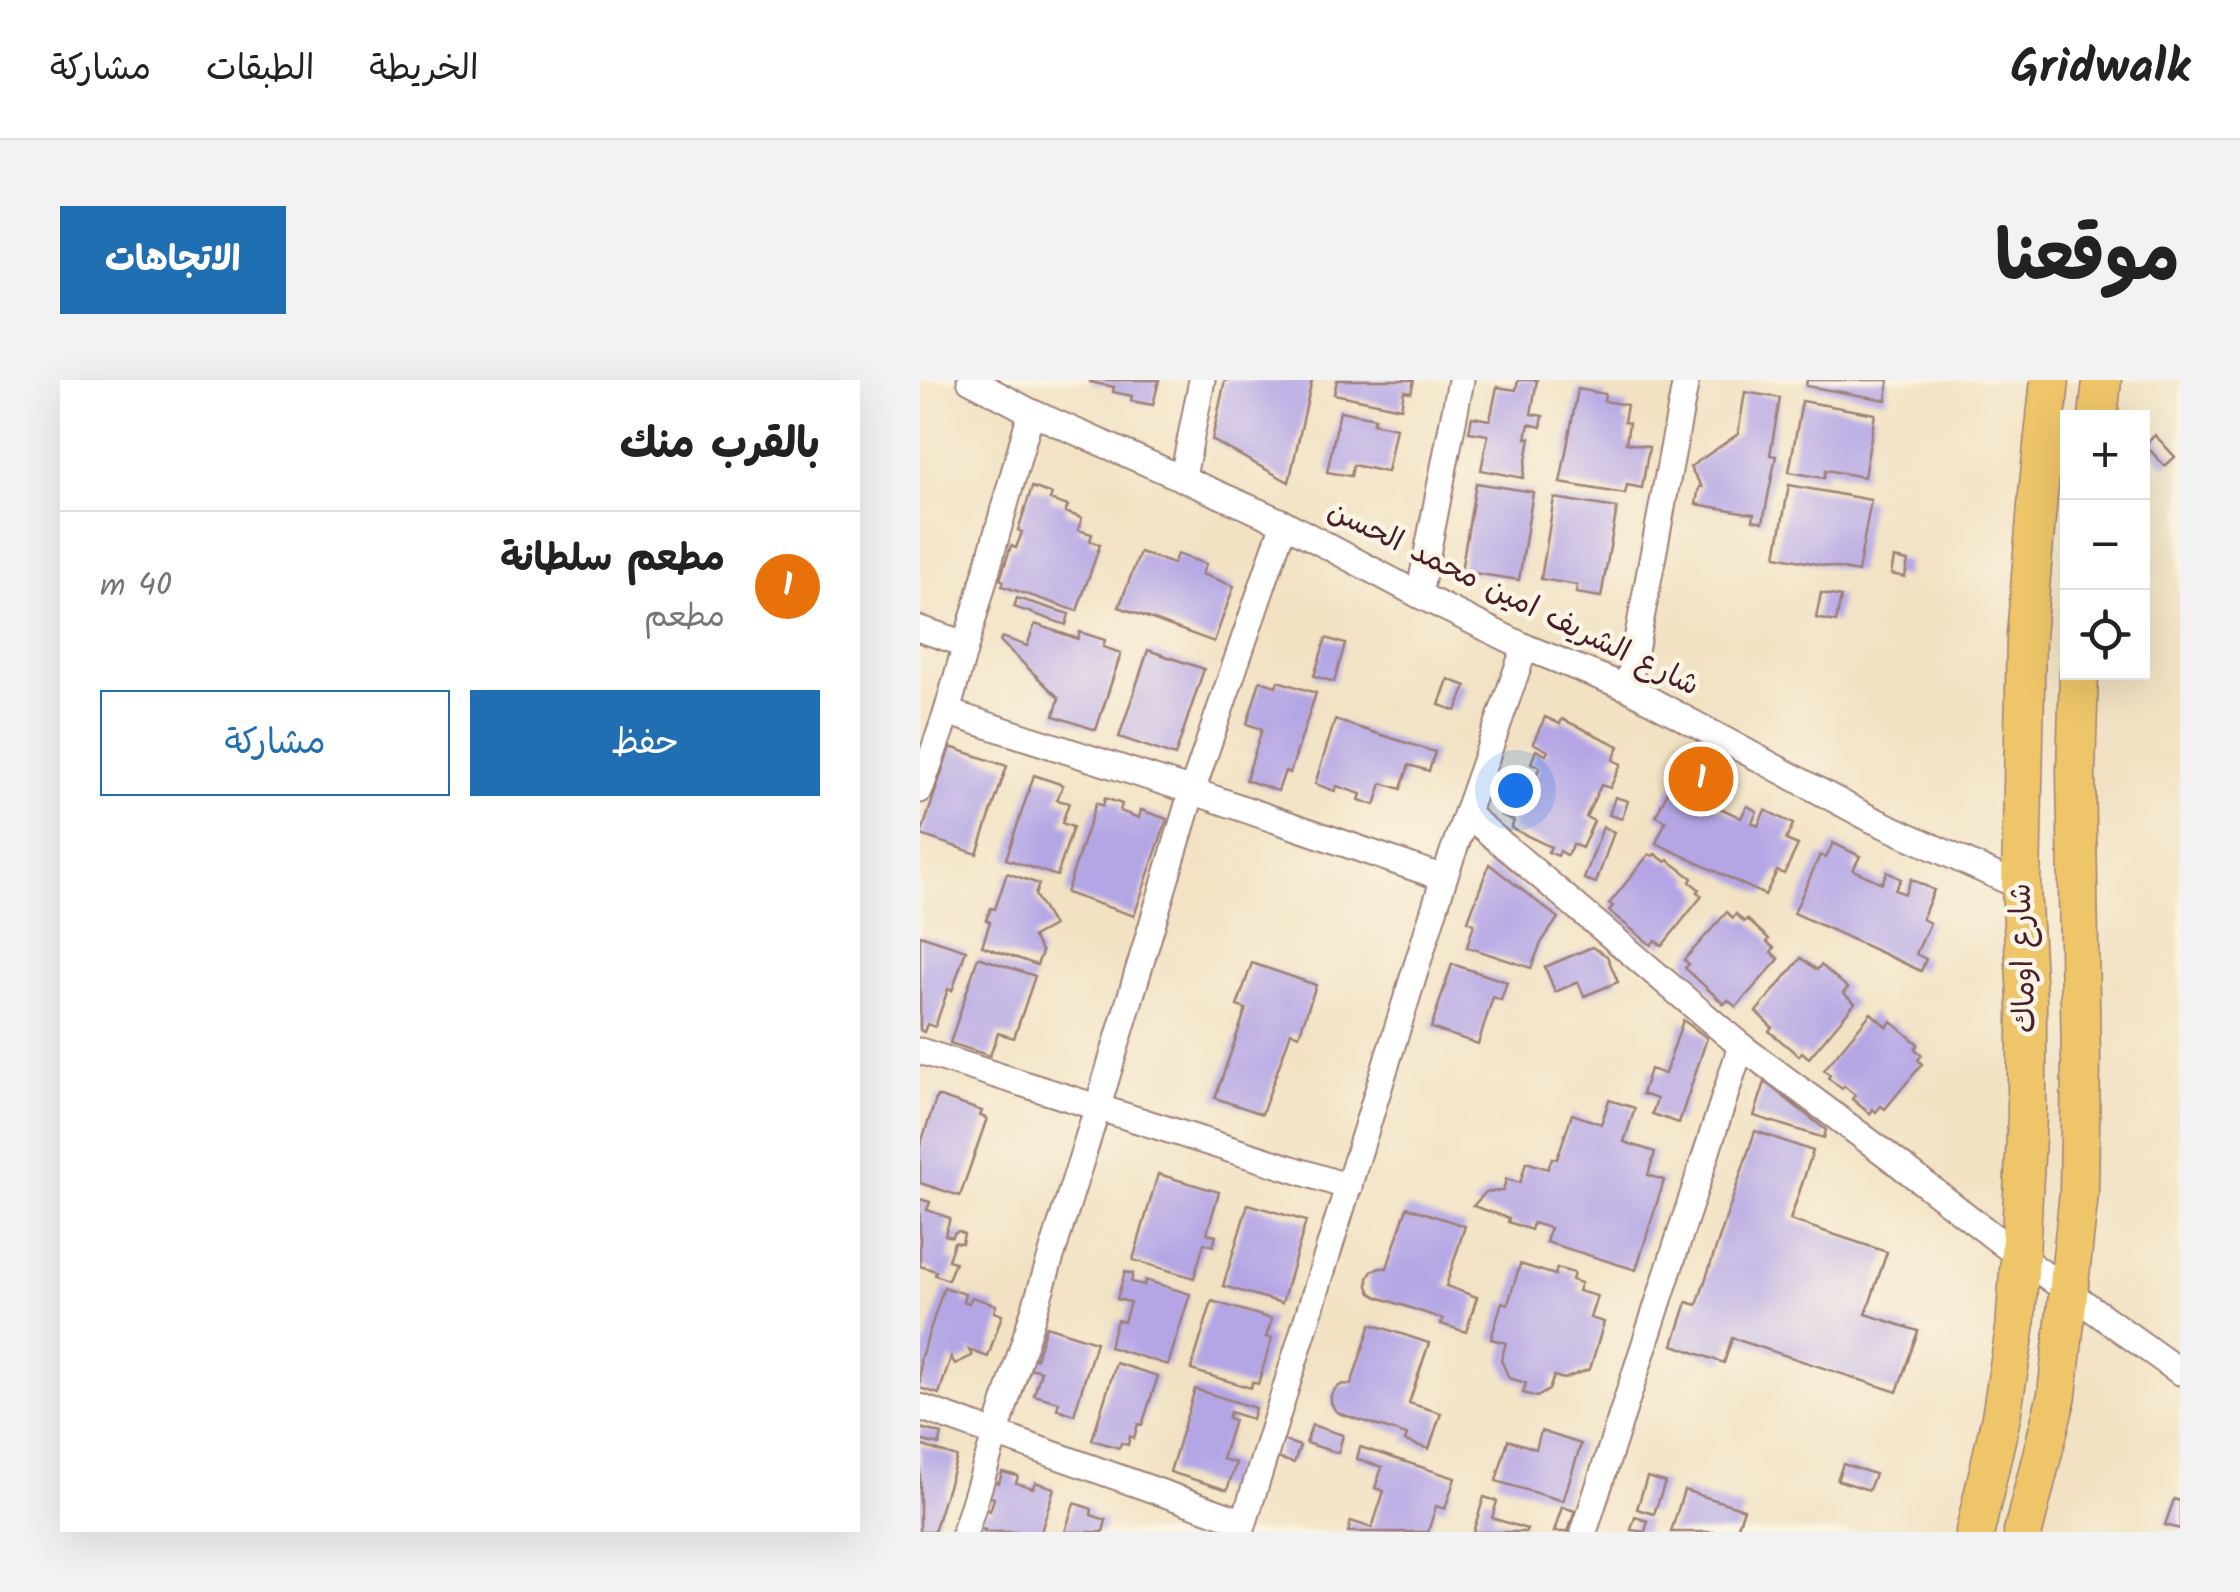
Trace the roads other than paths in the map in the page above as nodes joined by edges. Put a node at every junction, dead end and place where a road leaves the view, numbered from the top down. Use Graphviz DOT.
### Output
graph roads {
  1 [pos="970,380"];
  2 [pos="1202,380"];
  3 [pos="1461,380"];
  4 [pos="1686,380"];
  5 [pos="2050,380"];
  6 [pos="2102,380"];
  7 [pos="2099,410"];
  8 [pos="1032,412"];
  9 [pos="1183,477"];
  10 [pos="1284,523"];
  11 [pos="1419,595"];
  12 [pos="920,629"];
  13 [pos="965,644"];
  14 [pos="1525,647"];
  15 [pos="2079,680"];
  16 [pos="1628,688"];
  17 [pos="947,712"];
  18 [pos="920,790"];
  19 [pos="1192,791"];
  20 [pos="1466,814"];
  21 [pos="1444,878"];
  22 [pos="2021,887"];
  23 [pos="1741,1046"];
  24 [pos="920,1051"];
  25 [pos="1098,1106"];
  26 [pos="1348,1187"];
  27 [pos="2020,1257"];
  28 [pos="2070,1292"];
  29 [pos="2180,1372"];
  30 [pos="920,1407"];
  31 [pos="997,1432"];
  32 [pos="1242,1527"];
  33 [pos="966,1532"];
  34 [pos="1584,1532"];
  35 [pos="1975,1532"];
  36 [pos="2023,1532"];
  1 -- 8 [label="street, شارع الشريف امين محمد الحسن"];
  2 -- 9 [label="street"];
  3 -- 11 [label="street"];
  4 -- 16 [label="street"];
  5 -- 22 [label="main road, شارع اوماك"];
  6 -- 7 [label="main road"];
  8 -- 9 [label="street, شارع الشريف امين محمد الحسن"];
  8 -- 13 [label="street"];
  9 -- 10 [label="street, شارع الشريف امين محمد الحسن"];
  10 -- 11 [label="street, شارع الشريف امين محمد الحسن"];
  10 -- 19 [label="street"];
  11 -- 14 [label="street, شارع الشريف امين محمد الحسن"];
  12 -- 13 [label="street"];
  13 -- 17 [label="street"];
  14 -- 16 [label="street, شارع الشريف امين محمد الحسن"];
  14 -- 20 [label="street"];
  15 -- 28 [label="main road, شارع اوماك"];
  16 -- 22 [label="street, شارع الشريف امين محمد الحسن"];
  17 -- 18 [label="street"];
  17 -- 19 [label="street"];
  19 -- 21 [label="street"];
  19 -- 25 [label="street"];
  20 -- 21 [label="street"];
  20 -- 23 [label="street"];
  21 -- 26 [label="street"];
  22 -- 27 [label="main road, شارع اوماك"];
  23 -- 27 [label="street"];
  23 -- 34 [label="street"];
  24 -- 25 [label="street"];
  25 -- 26 [label="street"];
  25 -- 31 [label="street"];
  26 -- 32 [label="street"];
  27 -- 28 [label="street"];
  27 -- 35 [label="main road, شارع اوماك"];
  28 -- 29 [label="street"];
  28 -- 36 [label="main road, شارع اوماك"];
  30 -- 31 [label="street"];
  31 -- 32 [label="street"];
  31 -- 33 [label="street"];
}
